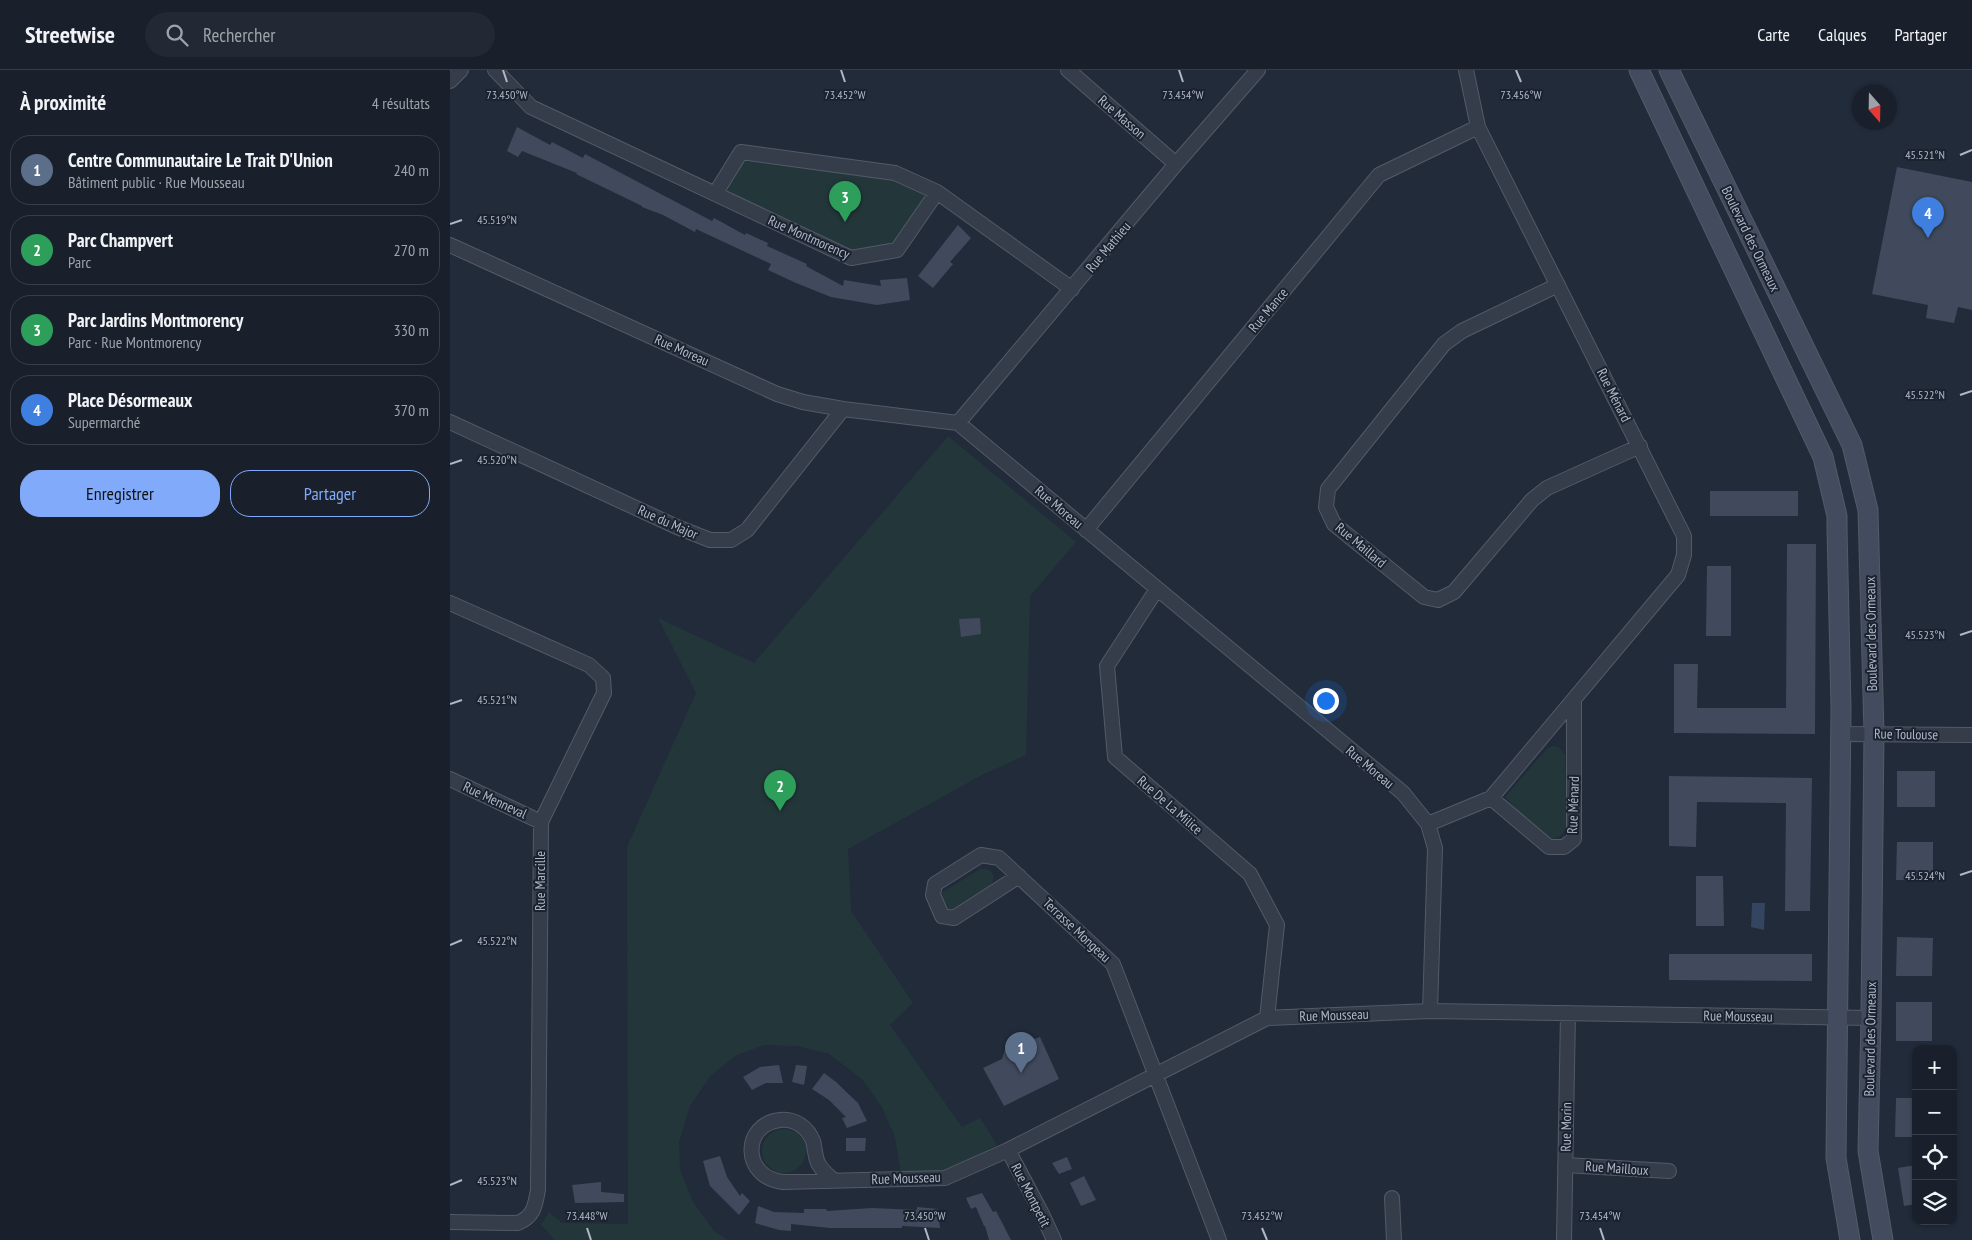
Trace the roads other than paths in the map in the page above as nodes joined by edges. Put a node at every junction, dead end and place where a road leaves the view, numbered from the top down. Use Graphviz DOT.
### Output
graph roads {
  1 [pos="461,70"];
  2 [pos="495,70"];
  3 [pos="1068,70"];
  4 [pos="1258,70"];
  5 [pos="1466,70"];
  6 [pos="1639,70"];
  7 [pos="1669,70"];
  8 [pos="450,81"];
  9 [pos="1478,126"];
  10 [pos="1176,164"];
  11 [pos="937,192"];
  12 [pos="715,194"];
  13 [pos="450,245"];
  14 [pos="1558,285"];
  15 [pos="1072,289"];
  16 [pos="843,410"];
  17 [pos="450,422"];
  18 [pos="958,423"];
  19 [pos="1640,446"];
  20 [pos="1086,530"];
  21 [pos="1157,589"];
  22 [pos="450,603"];
  23 [pos="1574,698"];
  24 [pos="1874,733"];
  25 [pos="1841,734"];
  26 [pos="1972,735"];
  27 [pos="450,779"];
  28 [pos="1491,798"];
  29 [pos="541,822"];
  30 [pos="1428,824"];
  31 [pos="1019,876"];
  32 [pos="1430,1011"];
  33 [pos="1568,1013"];
  34 [pos="1267,1018"];
  35 [pos="1837,1018"];
  36 [pos="1871,1018"];
  37 [pos="1157,1075"];
  38 [pos="1008,1150"];
  39 [pos="1565,1165"];
  40 [pos="1669,1171"];
  41 [pos="834,1181"];
  42 [pos="1392,1198"];
  43 [pos="450,1222"];
  44 [pos="1054,1240"];
  45 [pos="1218,1240"];
  46 [pos="1394,1240"];
  47 [pos="1564,1240"];
  48 [pos="1850,1240"];
  49 [pos="1883,1240"];
  1 -- 8 [label="street"];
  2 -- 12 [label="street, Rue Montmorency"];
  3 -- 10 [label="street, Rue Masson"];
  4 -- 10 [label="street, Rue Mathieu"];
  5 -- 9 [label="street, Rue Ménard"];
  6 -- 25 [label="street, Boulevard des Ormeaux"];
  7 -- 24 [label="street, Boulevard des Ormeaux"];
  9 -- 14 [label="street, Rue Ménard"];
  9 -- 20 [label="street, Rue Mance"];
  10 -- 15 [label="street, Rue Mathieu"];
  11 -- 12 [label="street"];
  11 -- 12 [label="street, Rue Montmorency"];
  11 -- 15 [label="street"];
  13 -- 16 [label="street, Rue Moreau"];
  14 -- 19 [label="street, Rue Ménard"];
  14 -- 19 [label="street, Rue Maillard"];
  15 -- 18 [label="street, Rue Mathieu"];
  16 -- 17 [label="street, Rue du Major"];
  16 -- 18 [label="street, Rue Moreau"];
  18 -- 20 [label="street, Rue Moreau"];
  19 -- 23 [label="street, Rue Ménard"];
  20 -- 21 [label="street, Rue Moreau"];
  21 -- 30 [label="street, Rue Moreau"];
  21 -- 34 [label="street, Rue De La Milice"];
  22 -- 29 [label="street, Rue Marcille"];
  23 -- 28 [label="street, Rue Ménard"];
  23 -- 28 [label="street, Rue Ménard"];
  24 -- 25 [label="street, Rue Toulouse"];
  24 -- 26 [label="street, Rue Toulouse"];
  24 -- 36 [label="street, Boulevard des Ormeaux"];
  25 -- 35 [label="street, Boulevard des Ormeaux"];
  27 -- 29 [label="street, Rue Menneval"];
  28 -- 30 [label="street, Rue Ménard"];
  29 -- 43 [label="street, Rue Marcille"];
  30 -- 32 [label="street, Rue Moreau"];
  31 -- 31 [label="street, Terrasse Mongeau"];
  31 -- 37 [label="street, Terrasse Mongeau"];
  32 -- 33 [label="street, Rue Mousseau"];
  32 -- 34 [label="street, Rue Mousseau"];
  33 -- 35 [label="street, Rue Mousseau"];
  33 -- 39 [label="street, Rue Morin"];
  34 -- 37 [label="street, Rue Mousseau"];
  35 -- 36 [label="street, Rue Mousseau"];
  35 -- 48 [label="street, Boulevard des Ormeaux"];
  36 -- 49 [label="street, Boulevard des Ormeaux"];
  37 -- 38 [label="street, Rue Mousseau"];
  37 -- 45 [label="street"];
  38 -- 41 [label="street, Rue Mousseau"];
  38 -- 44 [label="street, Rue Montpetit"];
  39 -- 40 [label="street, Rue Mailloux"];
  39 -- 47 [label="street, Rue Morin"];
  41 -- 41 [label="street, Rue Mousseau"];
  42 -- 46 [label="street"];
}
